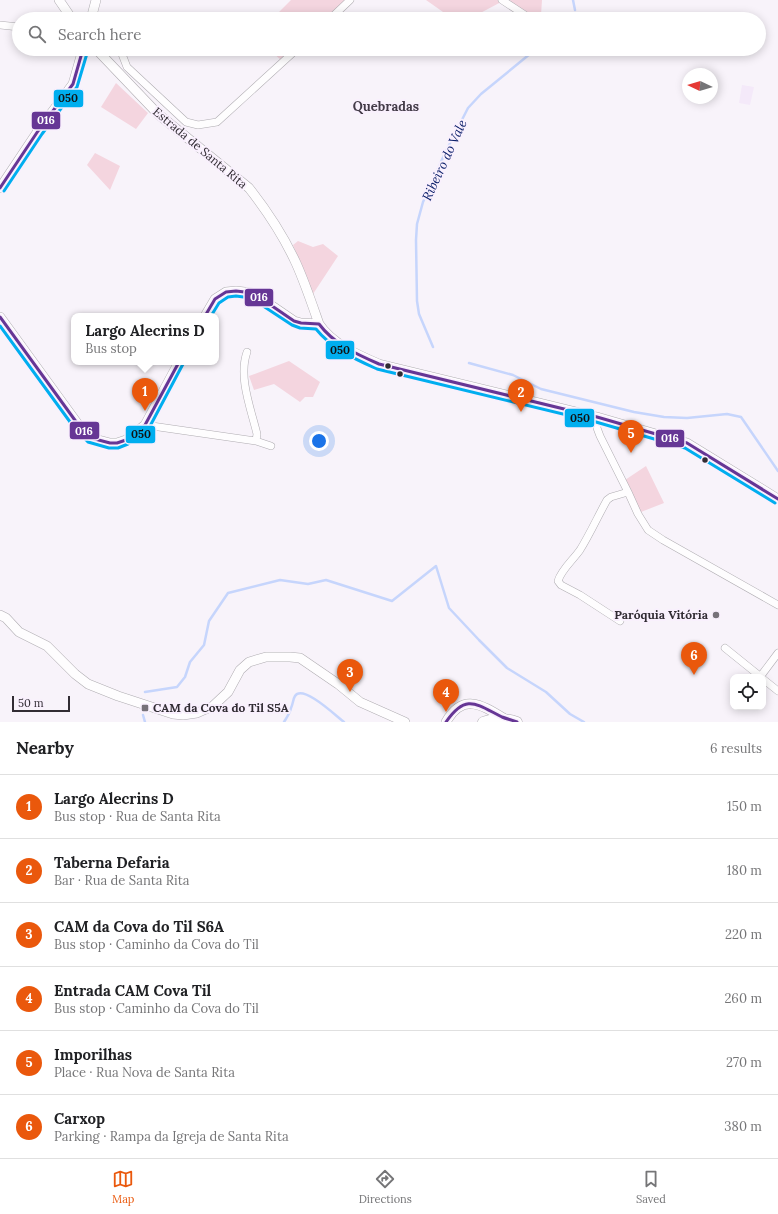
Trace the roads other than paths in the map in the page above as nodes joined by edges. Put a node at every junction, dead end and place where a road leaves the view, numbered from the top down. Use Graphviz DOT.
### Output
graph roads {
  1 [pos="59,0"];
  2 [pos="96,0"];
  3 [pos="350,0"];
  4 [pos="502,0"];
  5 [pos="67,12"];
  6 [pos="93,12"];
  7 [pos="337,12"];
  8 [pos="520,12"];
  9 [pos="0,25"];
  10 [pos="12,26"];
  11 [pos="81,56"];
  12 [pos="102,56"];
  13 [pos="123,56"];
  14 [pos="289,56"];
  15 [pos="0,188"];
  16 [pos="207,313"];
  17 [pos="0,317"];
  18 [pos="319,324"];
  19 [pos="247,352"];
  20 [pos="177,365"];
  21 [pos="597,417"];
  22 [pos="145,425"];
  23 [pos="256,441"];
  24 [pos="271,446"];
  25 [pos="628,492"];
  26 [pos="778,499"];
  27 [pos="778,605"];
  28 [pos="0,615"];
  29 [pos="620,621"];
  30 [pos="725,648"];
  31 [pos="778,652"];
  32 [pos="756,674"];
  33 [pos="762,674"];
  34 [pos="766,682"];
  35 [pos="778,692"];
  36 [pos="506,719"];
  37 [pos="486,721"];
  38 [pos="406,722"];
  39 [pos="446,722"];
  40 [pos="516,722"];
  1 -- 5 [label="street"];
  2 -- 6 [label="street"];
  3 -- 7 [label="street"];
  4 -- 8 [label="street"];
  9 -- 10 [label="street"];
  11 -- 15 [label="street"];
  12 -- 18 [label="street, Estrada de Santa Rita"];
  13 -- 14 [label="street"];
  16 -- 18 [label="street"];
  17 -- 22 [label="street"];
  18 -- 21 [label="street"];
  19 -- 23 [label="street"];
  20 -- 22 [label="street"];
  21 -- 25 [label="street"];
  21 -- 26 [label="street"];
  22 -- 23 [label="street"];
  23 -- 24 [label="street"];
  25 -- 27 [label="street"];
  25 -- 29 [label="street"];
  28 -- 38 [label="street"];
  30 -- 32 [label="street"];
  31 -- 33 [label="street"];
  34 -- 35 [label="street"];
  36 -- 37 [label="main road"];
  36 -- 39 [label="street"];
  36 -- 40 [label="main road"];
}
